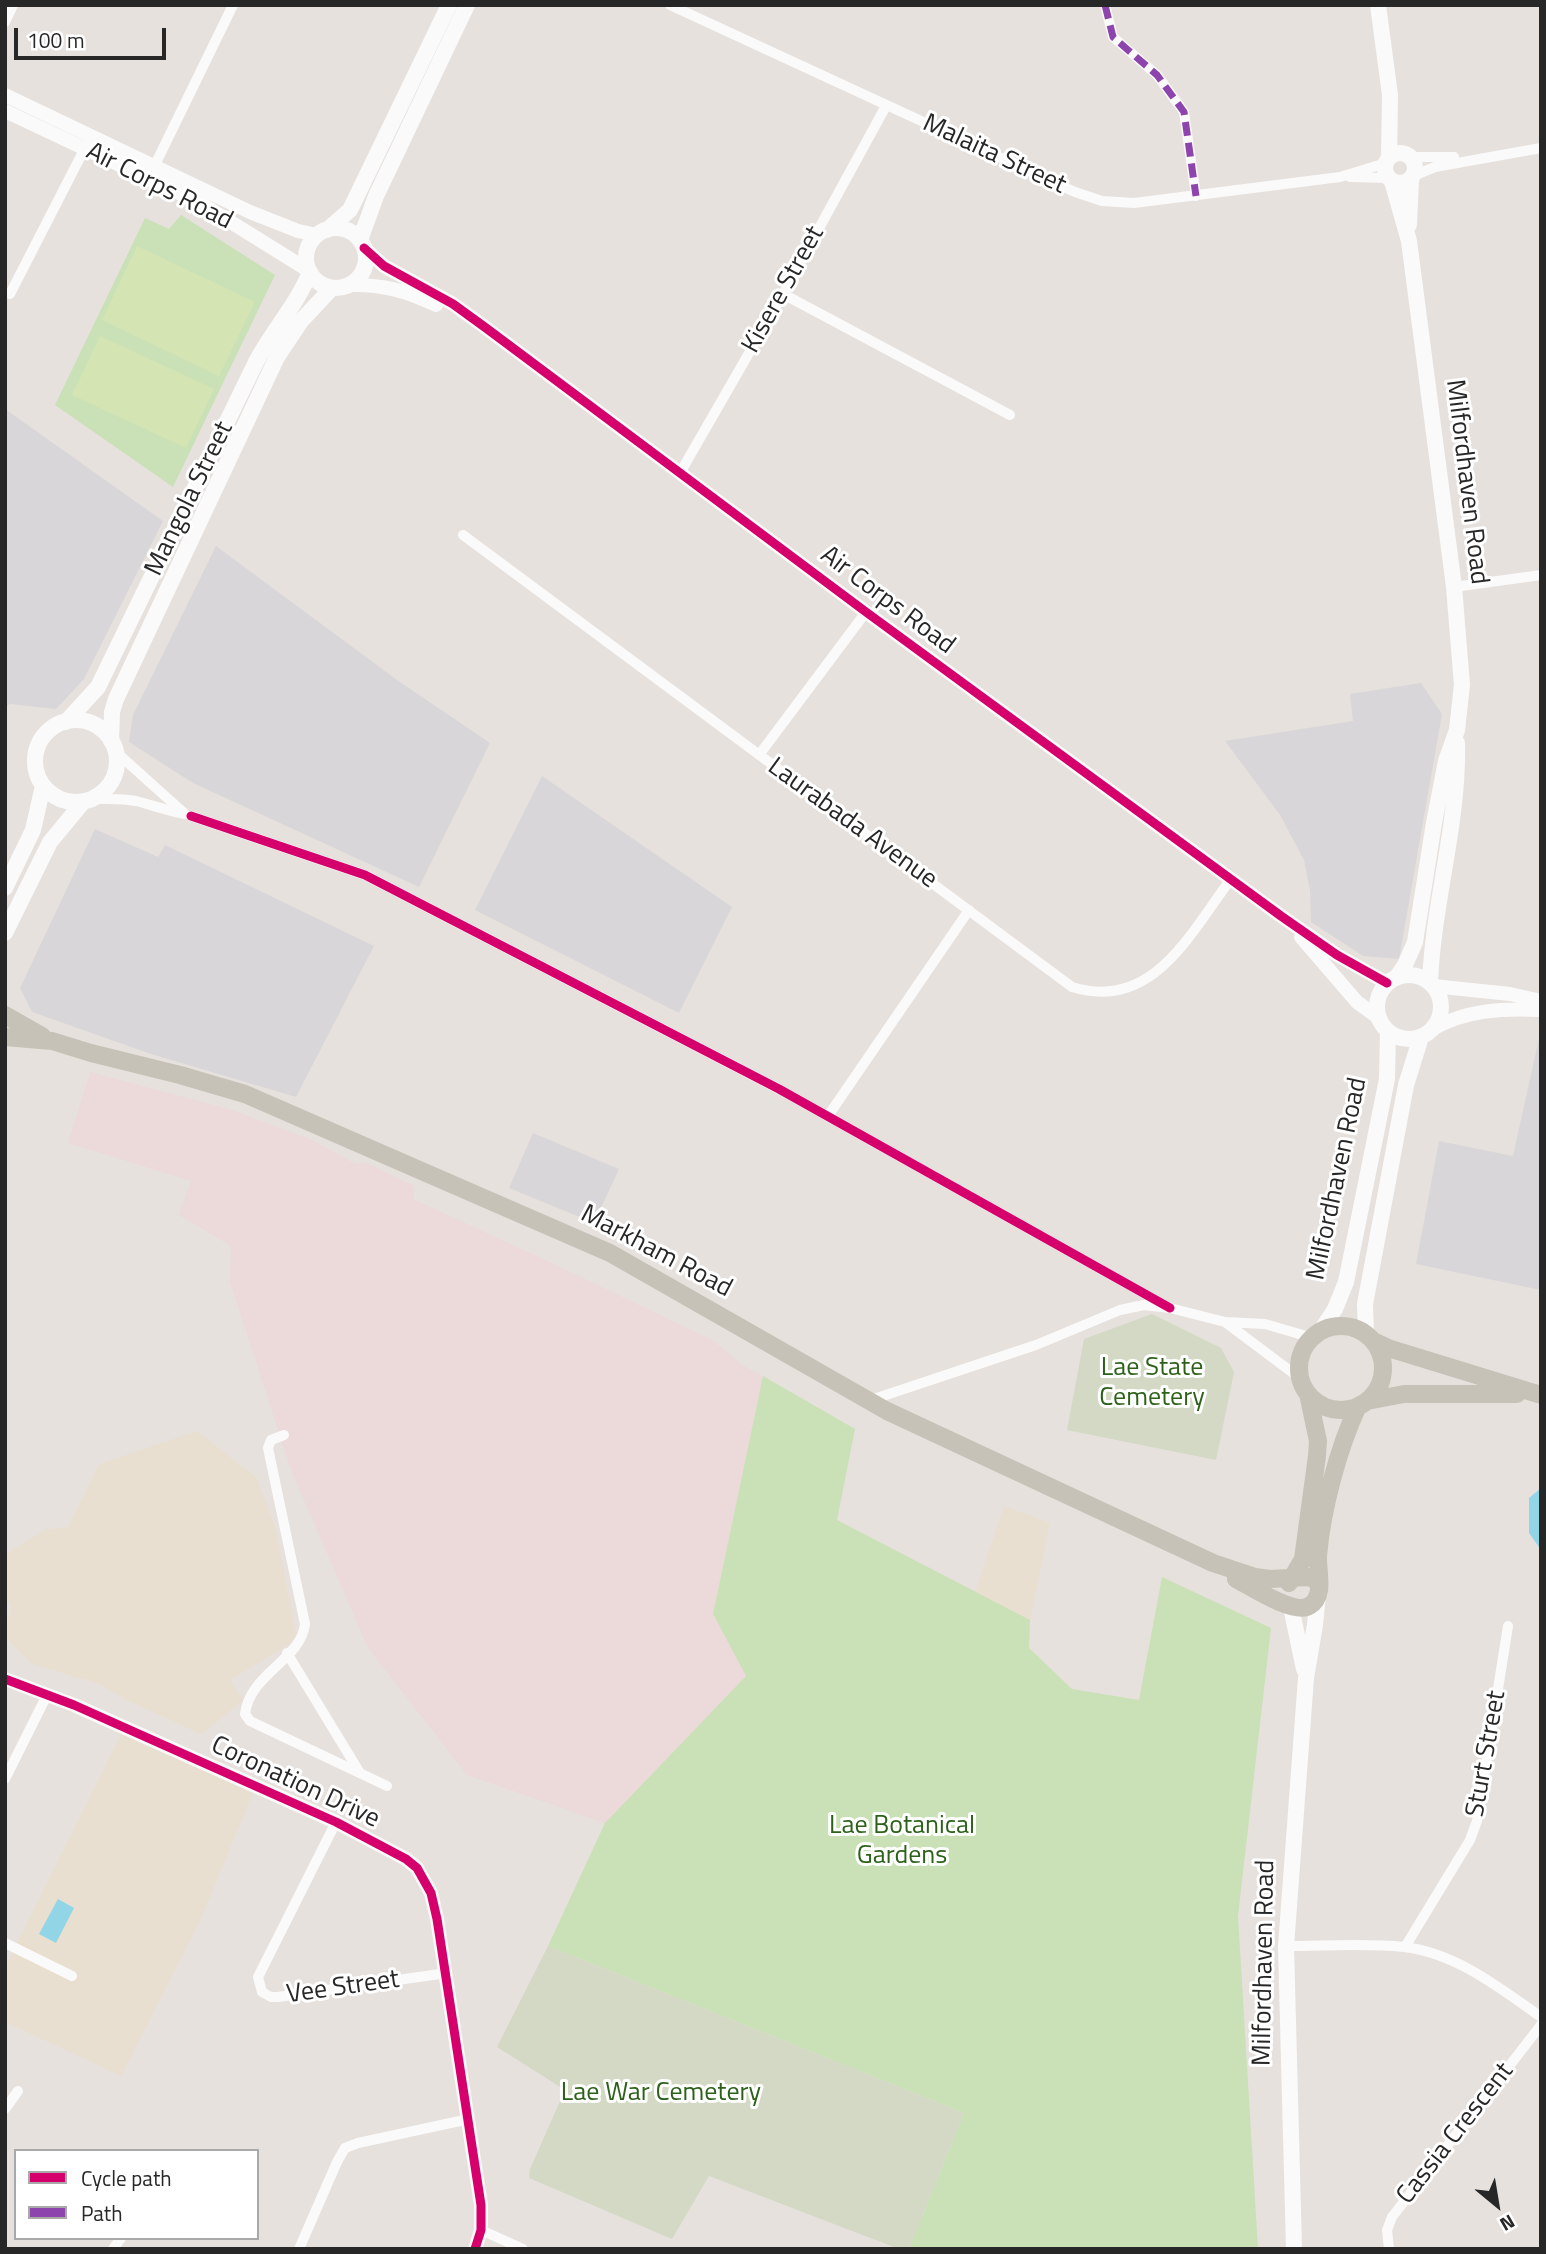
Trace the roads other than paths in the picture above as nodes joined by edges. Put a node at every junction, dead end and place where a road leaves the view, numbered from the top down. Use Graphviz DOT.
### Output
graph roads {
  1 [pos="13,5"];
  2 [pos="233,5"];
  3 [pos="449,5"];
  4 [pos="467,5"];
  5 [pos="670,5"];
  6 [pos="1105,5"];
  7 [pos="1378,5"];
  8 [pos="5,22"];
  9 [pos="5,95"];
  10 [pos="1390,95"];
  11 [pos="886,106"];
  12 [pos="5,111"];
  13 [pos="87,143"];
  14 [pos="1541,148"];
  15 [pos="1498,154"];
  16 [pos="1410,156"];
  17 [pos="1389,170"];
  18 [pos="151,173"];
  19 [pos="1412,177"];
  20 [pos="1196,196"];
  21 [pos="322,232"];
  22 [pos="1409,241"];
  23 [pos="362,244"];
  24 [pos="309,271"];
  25 [pos="349,285"];
  26 [pos="332,288"];
  27 [pos="783,294"];
  28 [pos="10,295"];
  29 [pos="477,321"];
  30 [pos="1010,415"];
  31 [pos="680,473"];
  32 [pos="463,535"];
  33 [pos="1541,575"];
  34 [pos="1454,587"];
  35 [pos="866,612"];
  36 [pos="66,722"];
  37 [pos="1457,730"];
  38 [pos="113,747"];
  39 [pos="759,755"];
  40 [pos="43,786"];
  41 [pos="88,800"];
  42 [pos="191,816"];
  43 [pos="1230,878"];
  44 [pos="5,888"];
  45 [pos="969,910"];
  46 [pos="1281,916"];
  47 [pos="5,933"];
  48 [pos="1392,981"];
  49 [pos="1432,984"];
  50 [pos="1541,1001"];
  51 [pos="1541,1010"];
  52 [pos="5,1015"];
  53 [pos="1383,1025"];
  54 [pos="1426,1033"];
  55 [pos="5,1037"];
  56 [pos="52,1041"];
  57 [pos="828,1116"];
  58 [pos="1170,1308"];
  59 [pos="1225,1322"];
  60 [pos="1317,1335"];
  61 [pos="1370,1338"];
  62 [pos="1304,1387"];
  63 [pos="1539,1395"];
  64 [pos="868,1401"];
  65 [pos="1363,1404"];
  66 [pos="284,1435"];
  67 [pos="1213,1563"];
  68 [pos="1293,1577"];
  69 [pos="1318,1590"];
  70 [pos="1291,1607"];
  71 [pos="1508,1626"];
  72 [pos="288,1653"];
  73 [pos="1306,1678"];
  74 [pos="5,1679"];
  75 [pos="47,1695"];
  76 [pos="360,1773"];
  77 [pos="5,1779"];
  78 [pos="387,1786"];
  79 [pos="336,1822"];
  80 [pos="5,1943"];
  81 [pos="1286,1946"];
  82 [pos="1405,1947"];
  83 [pos="447,1973"];
  84 [pos="72,1976"];
  85 [pos="1541,2017"];
  86 [pos="1541,2025"];
  87 [pos="18,2091"];
  88 [pos="5,2109"];
  89 [pos="469,2119"];
  90 [pos="481,2230"];
  91 [pos="299,2249"];
  92 [pos="475,2249"];
  93 [pos="523,2249"];
  94 [pos="1294,2249"];
  95 [pos="1390,2249"];
  1 -- 8 [label="street"];
  2 -- 18 [label="street"];
  3 -- 21 [label="main road"];
  4 -- 23 [label="main road"];
  5 -- 11 [label="street, Malaita Street"];
  6 -- 20 [label="street"];
  7 -- 10 [label="main road, Milfordhaven Road"];
  9 -- 13 [label="street, Air Corps Road"];
  10 -- 16 [label="main road, Milfordhaven Road"];
  10 -- 17 [label="main road, Milfordhaven Road"];
  11 -- 20 [label="street, Malaita Street"];
  11 -- 27 [label="street, Kisere Street"];
  12 -- 13 [label="street, Air Corps Road"];
  13 -- 18 [label="street, Air Corps Road"];
  13 -- 28 [label="street"];
  14 -- 15 [label="street"];
  15 -- 16 [label="street"];
  15 -- 19 [label="street"];
  16 -- 17 [label="main road"];
  16 -- 19 [label="main road"];
  17 -- 19 [label="main road"];
  17 -- 20 [label="street, Malaita Street"];
  17 -- 22 [label="main road, Milfordhaven Road"];
  18 -- 21 [label="street, Air Corps Road"];
  18 -- 24 [label="street, Air Corps Road"];
  19 -- 22 [label="main road, Milfordhaven Road"];
  21 -- 23 [label="main road"];
  21 -- 24 [label="main road"];
  22 -- 34 [label="main road, Milfordhaven Road"];
  23 -- 25 [label="main road"];
  23 -- 29 [label="street, Air Corps Road"];
  24 -- 26 [label="main road"];
  24 -- 36 [label="main road, Mangola Street"];
  25 -- 26 [label="main road"];
  25 -- 29 [label="street, Air Corps Road"];
  26 -- 38 [label="main road, Mangola Street"];
  27 -- 30 [label="street"];
  27 -- 31 [label="street, Kisere Street"];
  29 -- 31 [label="street, Air Corps Road"];
  31 -- 35 [label="street, Air Corps Road"];
  32 -- 39 [label="street, Laurabada Avenue"];
  33 -- 34 [label="street"];
  34 -- 37 [label="main road, Milfordhaven Road"];
  35 -- 39 [label="street"];
  35 -- 43 [label="street, Air Corps Road"];
  36 -- 38 [label="main road"];
  36 -- 40 [label="main road"];
  37 -- 48 [label="main road, Milfordhaven Road"];
  37 -- 49 [label="main road, Milfordhaven Road"];
  38 -- 41 [label="main road"];
  38 -- 41 [label="street"];
  39 -- 45 [label="street, Laurabada Avenue"];
  40 -- 41 [label="main road"];
  40 -- 44 [label="main road"];
  41 -- 47 [label="main road"];
  42 -- 57 [label="street"];
  43 -- 45 [label="street, Laurabada Avenue"];
  43 -- 46 [label="street, Air Corps Road"];
  45 -- 57 [label="street"];
  46 -- 48 [label="street, Air Corps Road"];
  46 -- 53 [label="street, Air Corps Road"];
  48 -- 49 [label="main road"];
  48 -- 53 [label="main road"];
  49 -- 50 [label="street"];
  49 -- 54 [label="main road"];
  51 -- 54 [label="street"];
  52 -- 56 [label="main road, Markham Road"];
  53 -- 54 [label="main road"];
  53 -- 60 [label="main road, Milfordhaven Road"];
  54 -- 61 [label="main road, Milfordhaven Road"];
  55 -- 56 [label="main road, Markham Road"];
  56 -- 64 [label="main road, Markham Road"];
  57 -- 58 [label="street"];
  58 -- 59 [label="street"];
  58 -- 64 [label="street"];
  59 -- 60 [label="street"];
  59 -- 62 [label="street"];
  60 -- 61 [label="main road"];
  60 -- 62 [label="main road"];
  61 -- 63 [label="main road"];
  61 -- 65 [label="main road"];
  62 -- 65 [label="main road"];
  62 -- 68 [label="main road, Milfordhaven Road"];
  63 -- 65 [label="main road"];
  64 -- 67 [label="main road, Markham Road"];
  65 -- 69 [label="main road, Milfordhaven Road"];
  66 -- 72 [label="street"];
  67 -- 68 [label="main road, Markham Road"];
  67 -- 70 [label="main road, Markham Road"];
  68 -- 69 [label="main road, Markham Road"];
  68 -- 70 [label="main road, Milfordhaven Road"];
  69 -- 70 [label="main road"];
  69 -- 73 [label="main road, Milfordhaven Road"];
  70 -- 73 [label="main road, Milfordhaven Road"];
  71 -- 82 [label="street, Sturt Street"];
  72 -- 76 [label="street"];
  72 -- 76 [label="street"];
  73 -- 81 [label="main road, Milfordhaven Road"];
  74 -- 75 [label="street, Coronation Drive"];
  75 -- 77 [label="street"];
  75 -- 79 [label="street, Coronation Drive"];
  76 -- 78 [label="street"];
  79 -- 83 [label="street, Coronation Drive"];
  79 -- 83 [label="street, Vee Street"];
  80 -- 84 [label="street"];
  81 -- 82 [label="street"];
  81 -- 94 [label="main road, Milfordhaven Road"];
  82 -- 85 [label="street"];
  83 -- 89 [label="street, Coronation Drive"];
  86 -- 95 [label="street, Cassia Crescent"];
  87 -- 88 [label="street"];
  89 -- 90 [label="street, Coronation Drive"];
  89 -- 91 [label="street"];
  90 -- 92 [label="street, Coronation Drive"];
  90 -- 93 [label="street"];
}
